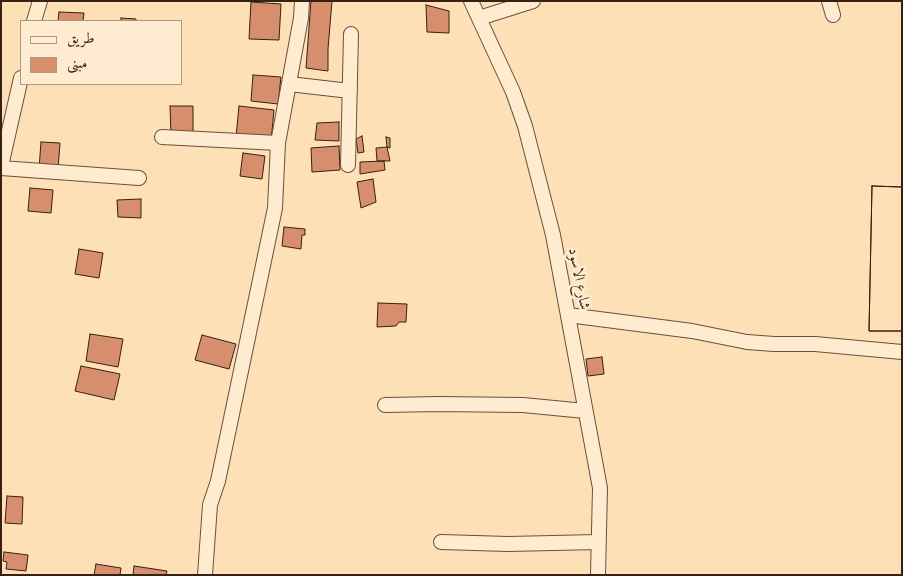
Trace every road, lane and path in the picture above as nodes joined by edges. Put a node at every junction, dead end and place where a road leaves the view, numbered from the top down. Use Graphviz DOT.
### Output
graph roads {
  1 [pos="40,1"];
  2 [pos="302,1"];
  3 [pos="471,1"];
  4 [pos="533,1"];
  5 [pos="829,1"];
  6 [pos="833,15"];
  7 [pos="479,18"];
  8 [pos="34,20"];
  9 [pos="351,34"];
  10 [pos="20,82"];
  11 [pos="290,84"];
  12 [pos="350,91"];
  13 [pos="162,137"];
  14 [pos="278,143"];
  15 [pos="348,165"];
  16 [pos="1,167"];
  17 [pos="139,178"];
  18 [pos="568,314"];
  19 [pos="902,352"];
  20 [pos="384,405"];
  21 [pos="585,412"];
  22 [pos="441,542"];
  23 [pos="598,542"];
  24 [pos="205,575"];
  25 [pos="598,575"];
  1 -- 8 [label="street"];
  2 -- 11 [label="street"];
  3 -- 7 [label="street, شارع الاسود"];
  4 -- 7 [label="street"];
  5 -- 6 [label="street"];
  7 -- 18 [label="street, شارع الاسود"];
  9 -- 12 [label="street"];
  10 -- 16 [label="street"];
  11 -- 12 [label="street"];
  11 -- 14 [label="street"];
  12 -- 15 [label="street"];
  13 -- 14 [label="street"];
  14 -- 24 [label="street"];
  16 -- 17 [label="street"];
  18 -- 19 [label="street"];
  18 -- 21 [label="street, شارع الاسود"];
  20 -- 21 [label="street"];
  21 -- 23 [label="street, شارع الاسود"];
  22 -- 23 [label="street"];
  23 -- 25 [label="street, شارع الاسود"];
}
